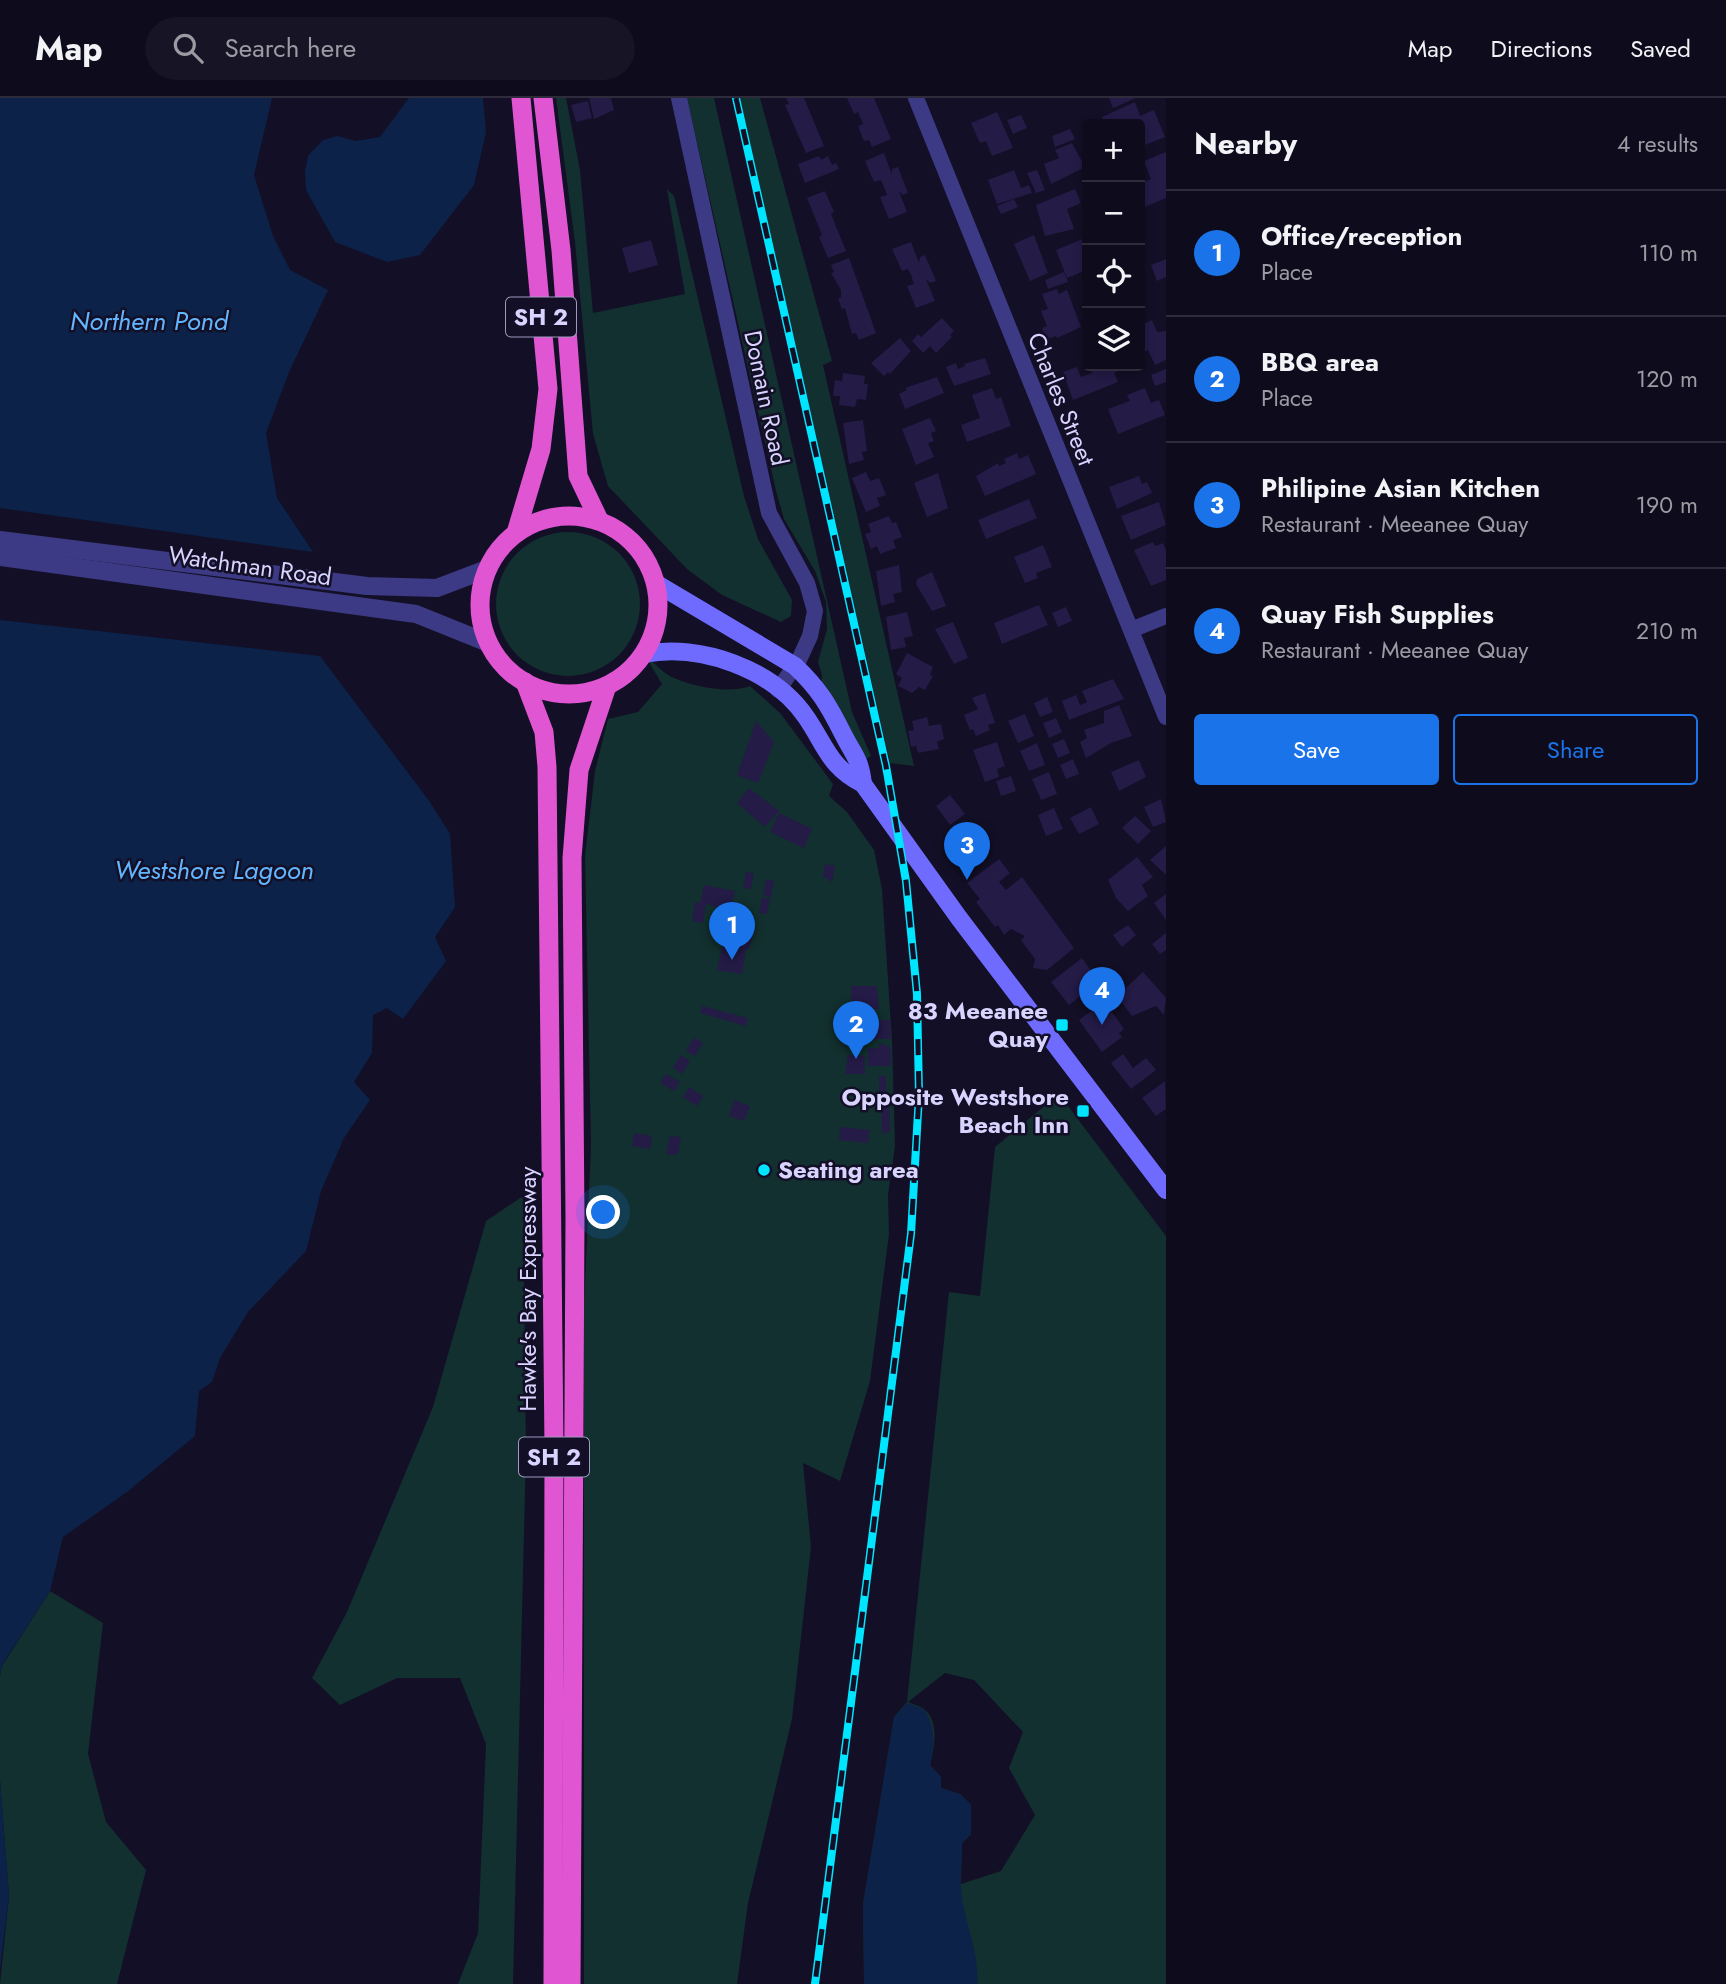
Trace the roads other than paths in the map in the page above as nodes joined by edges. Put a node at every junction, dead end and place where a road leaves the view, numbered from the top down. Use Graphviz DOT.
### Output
graph roads {
  1 [pos="522,98"];
  2 [pos="543,98"];
  3 [pos="679,98"];
  4 [pos="916,98"];
  5 [pos="599,520"];
  6 [pos="516,533"];
  7 [pos="0,540"];
  8 [pos="0,557"];
  9 [pos="487,569"];
  10 [pos="657,584"];
  11 [pos="1166,616"];
  12 [pos="1131,630"];
  13 [pos="488,643"];
  14 [pos="644,654"];
  15 [pos="795,666"];
  16 [pos="525,682"];
  17 [pos="607,685"];
  18 [pos="778,690"];
  19 [pos="1166,717"];
  20 [pos="863,785"];
  21 [pos="1166,1189"];
  22 [pos="553,1984"];
  23 [pos="571,1984"];
  1 -- 6 [label="highway, SH 2"];
  2 -- 5 [label="highway, SH 2"];
  3 -- 15 [label="street, Domain Road"];
  4 -- 12 [label="street, Charles Street"];
  5 -- 6 [label="highway, SH 2"];
  5 -- 10 [label="highway, SH 2"];
  6 -- 9 [label="highway, SH 2"];
  7 -- 9 [label="street, Watchman Road"];
  8 -- 13 [label="street, Watchman Road"];
  9 -- 13 [label="highway, SH 2"];
  10 -- 14 [label="highway, SH 2"];
  10 -- 15 [label="main road"];
  11 -- 12 [label="street"];
  12 -- 19 [label="street, Charles Street"];
  13 -- 16 [label="highway, SH 2"];
  14 -- 17 [label="highway, SH 2"];
  14 -- 18 [label="main road"];
  15 -- 18 [label="street, Domain Road"];
  15 -- 20 [label="main road"];
  16 -- 17 [label="highway, SH 2"];
  16 -- 22 [label="highway, Hawke's Bay Expressway / SH 2"];
  17 -- 23 [label="highway, Hawke's Bay Expressway / SH 2"];
  18 -- 20 [label="main road"];
  20 -- 21 [label="main road"];
}
